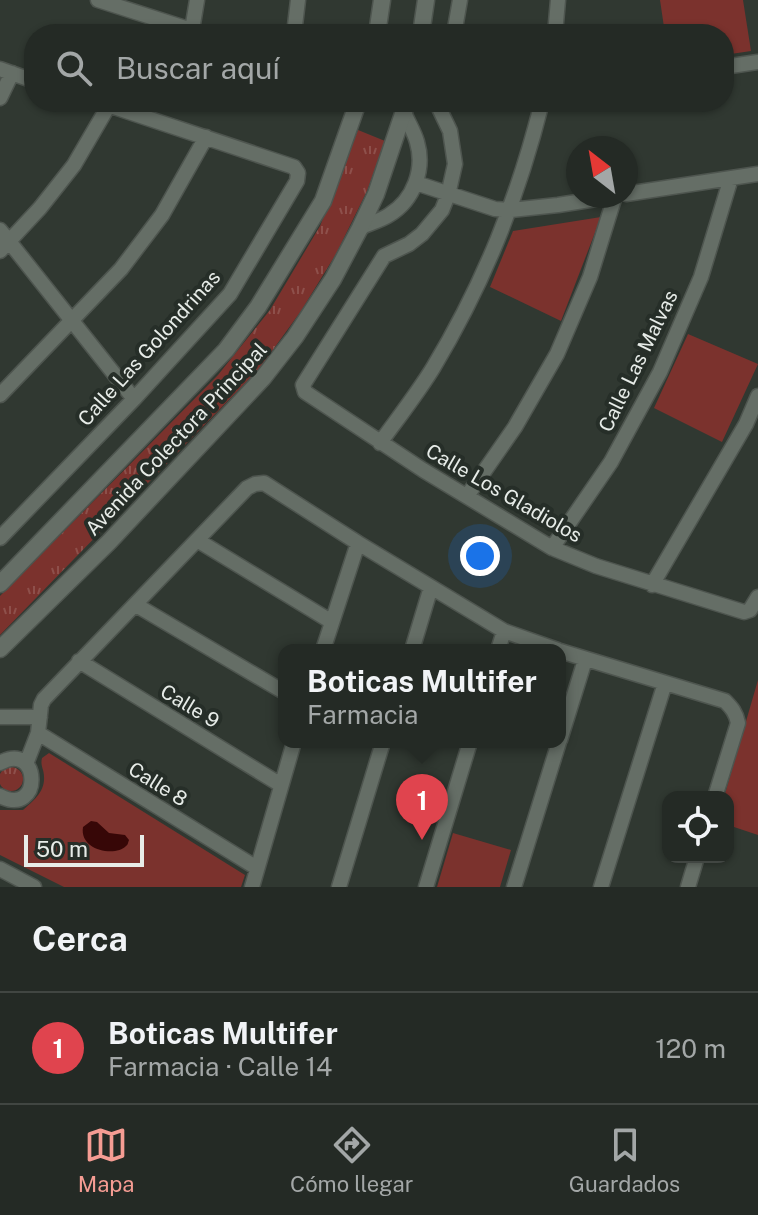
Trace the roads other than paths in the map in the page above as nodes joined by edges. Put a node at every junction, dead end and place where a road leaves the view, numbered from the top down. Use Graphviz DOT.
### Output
graph roads {
  1 [pos="98,0"];
  2 [pos="197,0"];
  3 [pos="298,0"];
  4 [pos="382,0"];
  5 [pos="426,0"];
  6 [pos="460,0"];
  7 [pos="558,0"];
  8 [pos="173,24"];
  9 [pos="198,24"];
  10 [pos="295,24"];
  11 [pos="378,24"];
  12 [pos="422,24"];
  13 [pos="456,24"];
  14 [pos="556,24"];
  15 [pos="758,62"];
  16 [pos="734,66"];
  17 [pos="6,71"];
  18 [pos="0,98"];
  19 [pos="100,112"];
  20 [pos="129,112"];
  21 [pos="354,112"];
  22 [pos="404,112"];
  23 [pos="408,112"];
  24 [pos="441,112"];
  25 [pos="540,112"];
  26 [pos="206,137"];
  27 [pos="758,174"];
  28 [pos="731,178"];
  29 [pos="416,183"];
  30 [pos="638,192"];
  31 [pos="448,195"];
  32 [pos="566,203"];
  33 [pos="611,208"];
  34 [pos="511,210"];
  35 [pos="360,228"];
  36 [pos="3,241"];
  37 [pos="71,321"];
  38 [pos="0,395"];
  39 [pos="758,396"];
  40 [pos="134,399"];
  41 [pos="380,443"];
  42 [pos="467,496"];
  43 [pos="0,538"];
  44 [pos="197,540"];
  45 [pos="358,543"];
  46 [pos="552,548"];
  47 [pos="0,584"];
  48 [pos="652,585"];
  49 [pos="431,587"];
  50 [pos="758,597"];
  51 [pos="136,605"];
  52 [pos="332,622"];
  53 [pos="504,631"];
  54 [pos="325,644"];
  55 [pos="414,644"];
  56 [pos="500,644"];
  57 [pos="542,644"];
  58 [pos="0,649"];
  59 [pos="566,653"];
  60 [pos="585,660"];
  61 [pos="79,661"];
  62 [pos="665,683"];
  63 [pos="278,688"];
  64 [pos="0,717"];
  65 [pos="40,717"];
  66 [pos="566,722"];
  67 [pos="38,733"];
  68 [pos="292,748"];
  69 [pos="381,748"];
  70 [pos="468,748"];
  71 [pos="558,748"];
  72 [pos="3,758"];
  73 [pos="26,764"];
  74 [pos="281,785"];
  75 [pos="717,791"];
  76 [pos="0,796"];
  77 [pos="695,863"];
  78 [pos="257,868"];
  79 [pos="0,869"];
  80 [pos="34,887"];
  81 [pos="252,887"];
  82 [pos="339,887"];
  83 [pos="426,887"];
  84 [pos="514,887"];
  85 [pos="601,887"];
  86 [pos="688,887"];
  1 -- 8 [label="street"];
  2 -- 9 [label="street"];
  3 -- 10 [label="street"];
  4 -- 11 [label="street"];
  5 -- 12 [label="street"];
  6 -- 13 [label="street"];
  7 -- 14 [label="street"];
  15 -- 16 [label="street"];
  17 -- 18 [label="street"];
  19 -- 36 [label="street"];
  20 -- 26 [label="street"];
  21 -- 47 [label="street, Avenida Colectora Principal"];
  22 -- 35 [label="street, Avenida Colectora Principal"];
  23 -- 29 [label="street"];
  24 -- 31 [label="street"];
  25 -- 34 [label="street"];
  26 -- 37 [label="street"];
  26 -- 40 [label="street, Calle Las Golondrinas"];
  27 -- 28 [label="street"];
  28 -- 30 [label="street"];
  28 -- 46 [label="street, Calle Las Malvas"];
  29 -- 31 [label="street"];
  29 -- 35 [label="street"];
  31 -- 34 [label="street"];
  31 -- 41 [label="street, Calle Los Gladiolos"];
  32 -- 34 [label="street"];
  33 -- 42 [label="street"];
  34 -- 41 [label="street"];
  35 -- 58 [label="street, Avenida Colectora Principal"];
  36 -- 37 [label="street"];
  37 -- 38 [label="street"];
  37 -- 40 [label="street"];
  39 -- 48 [label="street"];
  40 -- 43 [label="street, Calle Las Golondrinas"];
  41 -- 42 [label="street, Calle Los Gladiolos"];
  42 -- 46 [label="street, Calle Los Gladiolos"];
  44 -- 45 [label="street"];
  44 -- 51 [label="street"];
  44 -- 52 [label="street"];
  45 -- 49 [label="street"];
  45 -- 52 [label="street"];
  46 -- 48 [label="street, Calle Los Gladiolos"];
  48 -- 50 [label="street, Calle Los Gladiolos"];
  49 -- 53 [label="street"];
  49 -- 55 [label="street"];
  51 -- 61 [label="street"];
  51 -- 63 [label="street"];
  52 -- 54 [label="street"];
  53 -- 56 [label="street"];
  53 -- 57 [label="street"];
  59 -- 60 [label="street"];
  60 -- 62 [label="street"];
  60 -- 66 [label="street"];
  61 -- 65 [label="street"];
  61 -- 74 [label="street, Calle 9"];
  62 -- 75 [label="street"];
  62 -- 85 [label="street"];
  64 -- 65 [label="street"];
  65 -- 67 [label="street"];
  67 -- 73 [label="street"];
  67 -- 78 [label="street, Calle 8"];
  68 -- 74 [label="street"];
  69 -- 82 [label="street"];
  70 -- 83 [label="street"];
  71 -- 84 [label="street"];
  72 -- 73 [label="street"];
  73 -- 76 [label="street"];
  74 -- 78 [label="street"];
  77 -- 86 [label="street"];
  78 -- 81 [label="street"];
  79 -- 80 [label="street"];
}
